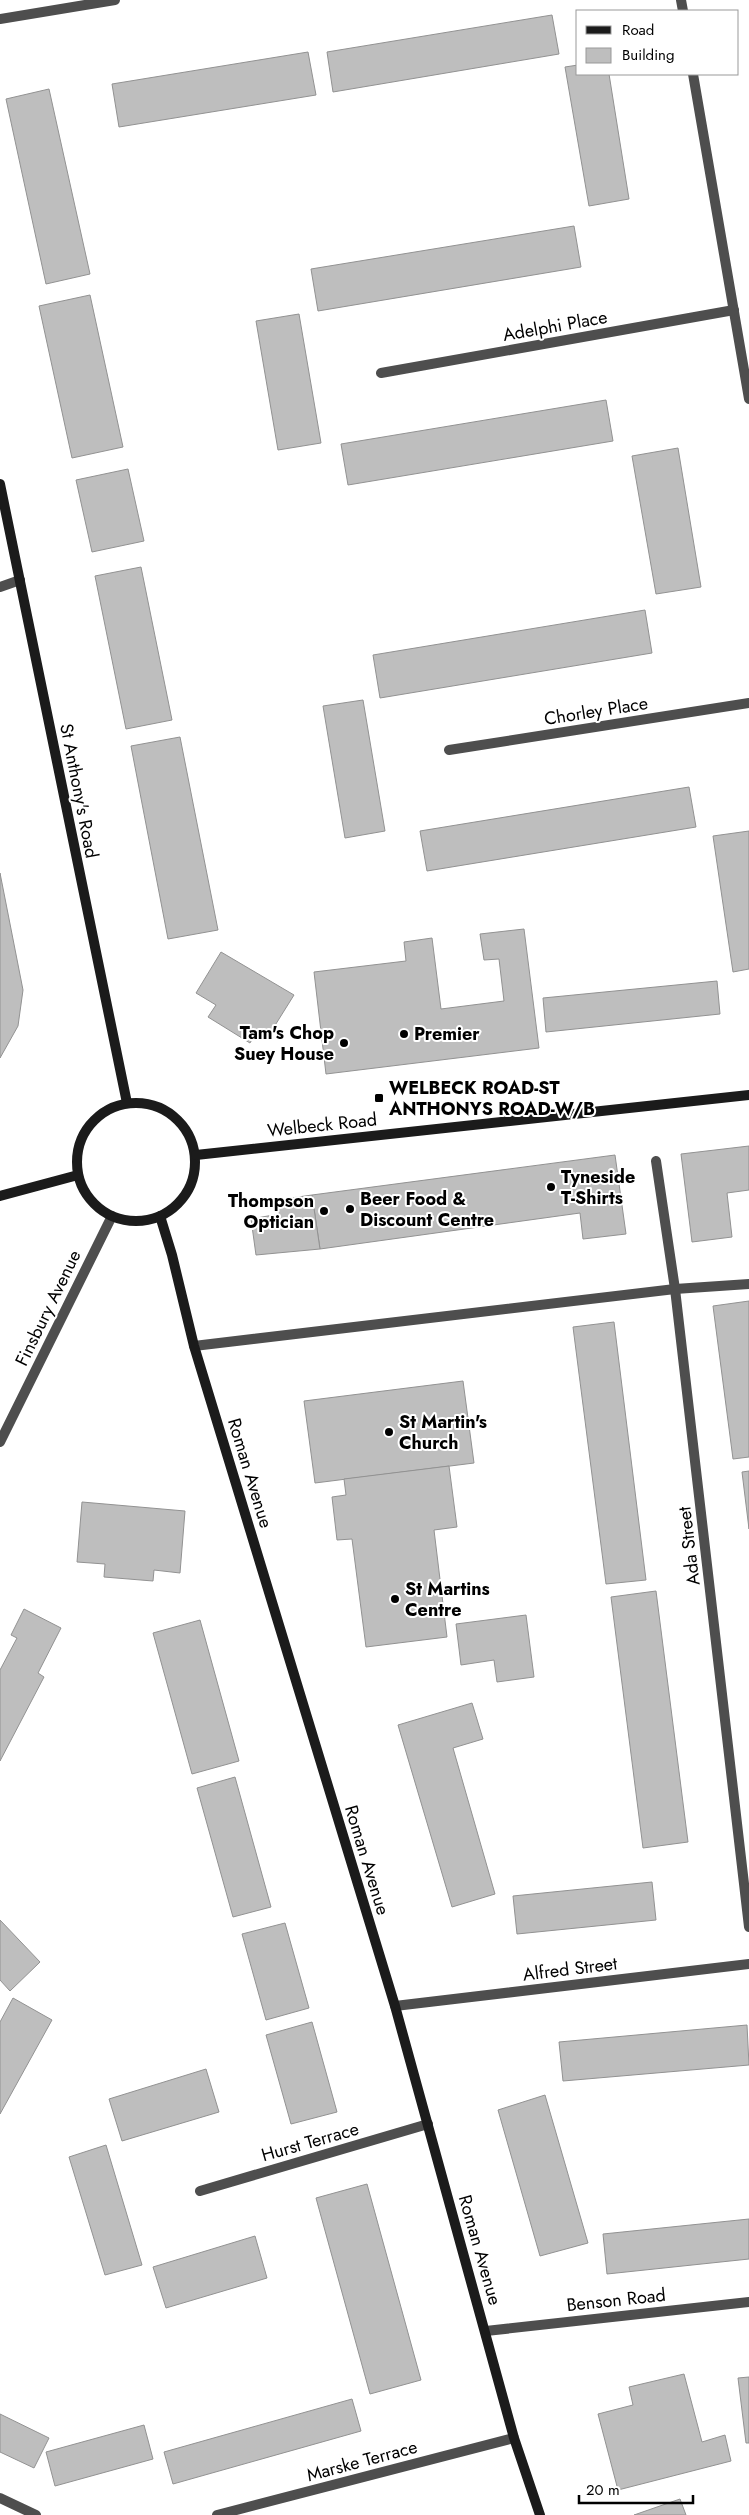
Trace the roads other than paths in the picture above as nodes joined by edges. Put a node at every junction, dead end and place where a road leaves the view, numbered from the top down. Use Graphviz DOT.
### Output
graph roads {
  1 [pos="114,0"];
  2 [pos="0,19"];
  3 [pos="693,75"];
  4 [pos="734,310"];
  5 [pos="381,374"];
  6 [pos="749,399"];
  7 [pos="0,484"];
  8 [pos="20,580"];
  9 [pos="0,587"];
  10 [pos="749,703"];
  11 [pos="449,750"];
  12 [pos="749,1095"];
  13 [pos="127,1103"];
  14 [pos="196,1155"];
  15 [pos="656,1161"];
  16 [pos="78,1175"];
  17 [pos="0,1196"];
  18 [pos="112,1216"];
  19 [pos="160,1216"];
  20 [pos="749,1284"];
  21 [pos="675,1289"];
  22 [pos="194,1346"];
  23 [pos="0,1442"];
  24 [pos="749,1927"];
  25 [pos="749,1964"];
  26 [pos="395,2006"];
  27 [pos="428,2124"];
  28 [pos="200,2191"];
  29 [pos="749,2302"];
  30 [pos="486,2330"];
  31 [pos="514,2438"];
  32 [pos="0,2498"];
  33 [pos="36,2515"];
  34 [pos="217,2515"];
  35 [pos="540,2515"];
  1 -- 2 [label="street"];
  3 -- 4 [label="street"];
  4 -- 5 [label="street, Adelphi Place"];
  4 -- 6 [label="street"];
  7 -- 8 [label="street, St Anthony's Road"];
  8 -- 9 [label="street"];
  8 -- 13 [label="street, St Anthony's Road"];
  10 -- 11 [label="street, Chorley Place"];
  12 -- 14 [label="street, Welbeck Road"];
  13 -- 14 [label="street"];
  13 -- 16 [label="street"];
  14 -- 19 [label="street"];
  15 -- 21 [label="street, Ada Street"];
  16 -- 17 [label="street"];
  16 -- 18 [label="street"];
  18 -- 19 [label="street"];
  18 -- 23 [label="street, Finsbury Avenue"];
  19 -- 22 [label="street, Roman Avenue"];
  20 -- 21 [label="street"];
  21 -- 22 [label="street"];
  21 -- 24 [label="street, Ada Street"];
  22 -- 26 [label="street, Roman Avenue"];
  25 -- 26 [label="street, Alfred Street"];
  26 -- 27 [label="street, Roman Avenue"];
  27 -- 28 [label="street, Hurst Terrace"];
  27 -- 30 [label="street, Roman Avenue"];
  29 -- 30 [label="street, Benson Road"];
  30 -- 31 [label="street, Roman Avenue"];
  31 -- 34 [label="street, Marske Terrace"];
  31 -- 35 [label="street, Roman Avenue"];
  32 -- 33 [label="street"];
}
